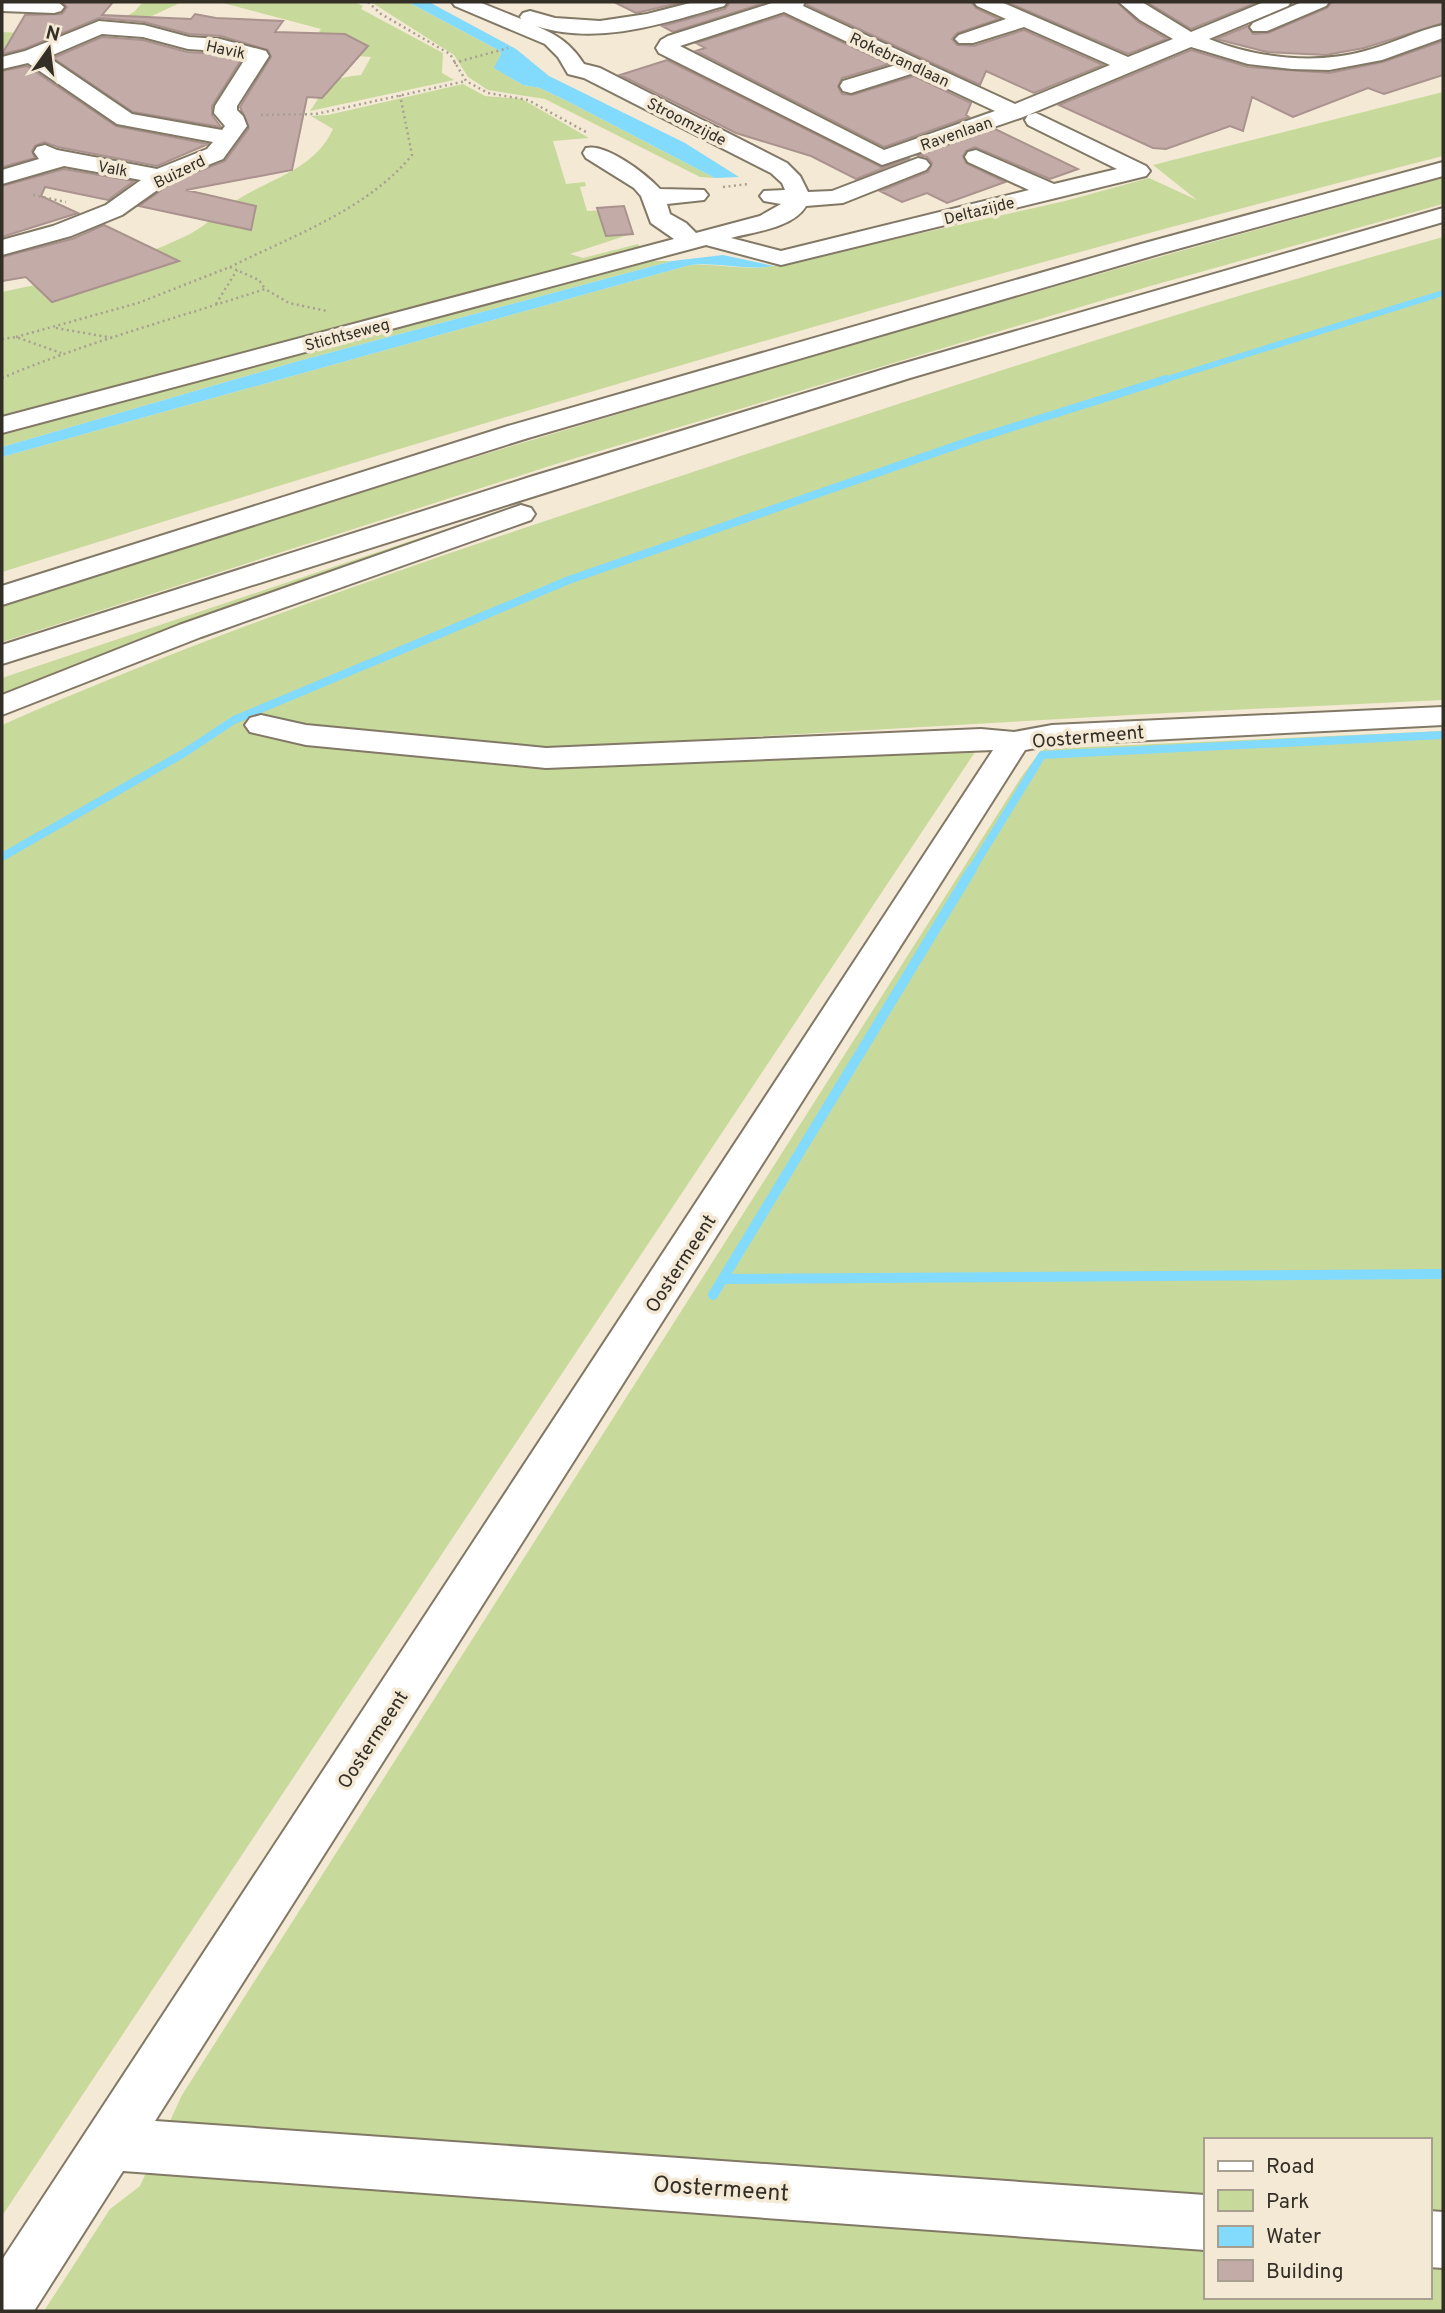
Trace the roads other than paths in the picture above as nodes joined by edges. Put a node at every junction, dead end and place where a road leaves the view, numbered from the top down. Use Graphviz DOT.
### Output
graph roads {
  1 [pos="1129,2"];
  2 [pos="1281,2"];
  3 [pos="1319,2"];
  4 [pos="701,3"];
  5 [pos="790,3"];
  6 [pos="16,4"];
  7 [pos="479,4"];
  8 [pos="748,4"];
  9 [pos="994,6"];
  10 [pos="54,7"];
  11 [pos="1027,11"];
  12 [pos="1443,31"];
  13 [pos="966,38"];
  14 [pos="1199,45"];
  15 [pos="546,49"];
  16 [pos="600,52"];
  17 [pos="32,56"];
  18 [pos="2,63"];
  19 [pos="915,66"];
  20 [pos="1130,66"];
  21 [pos="727,79"];
  22 [pos="851,86"];
  23 [pos="699,88"];
  24 [pos="1025,116"];
  25 [pos="807,120"];
  26 [pos="230,127"];
  27 [pos="763,135"];
  28 [pos="1076,140"];
  29 [pos="591,143"];
  30 [pos="1150,155"];
  31 [pos="976,157"];
  32 [pos="1443,169"];
  33 [pos="2,177"];
  34 [pos="161,177"];
  35 [pos="909,191"];
  36 [pos="1052,192"];
  37 [pos="652,194"];
  38 [pos="696,195"];
  39 [pos="766,195"];
  40 [pos="797,195"];
  41 [pos="957,215"];
  42 [pos="1443,215"];
  43 [pos="700,235"];
  44 [pos="2,248"];
  45 [pos="1217,277"];
  46 [pos="2,425"];
  47 [pos="2,596"];
  48 [pos="2,655"];
  49 [pos="2,706"];
  50 [pos="1443,716"];
  51 [pos="261,725"];
  52 [pos="1014,742"];
  53 [pos="111,2144"];
  54 [pos="1204,2223"];
  55 [pos="2,2310"];
  1 -- 14 [label="main road"];
  2 -- 14 [label="main road"];
  3 -- 14 [label="main road"];
  4 -- 7 [label="main road, Stroomzijde"];
  5 -- 19 [label="main road, Rokebrandlaan"];
  5 -- 21 [label="main road, Ravenlaan"];
  6 -- 10 [label="main road"];
  7 -- 15 [label="main road, Stroomzijde"];
  8 -- 16 [label="main road"];
  9 -- 11 [label="main road"];
  11 -- 13 [label="main road"];
  11 -- 20 [label="main road"];
  12 -- 14 [label="main road"];
  14 -- 20 [label="main road, Ravenlaan"];
  14 -- 24 [label="main road"];
  15 -- 16 [label="main road"];
  15 -- 16 [label="main road, Stroomzijde"];
  15 -- 39 [label="main road, Stroomzijde"];
  16 -- 40 [label="main road, Stroomzijde"];
  17 -- 18 [label="main road"];
  17 -- 26 [label="main road, Buizerd"];
  17 -- 26 [label="main road, Havik"];
  19 -- 22 [label="main road"];
  19 -- 24 [label="main road, Rokebrandlaan"];
  20 -- 24 [label="main road, Ravenlaan"];
  21 -- 23 [label="main road"];
  21 -- 25 [label="main road, Ravenlaan"];
  24 -- 25 [label="main road, Ravenlaan"];
  24 -- 28 [label="main road, Deltazijde"];
  24 -- 40 [label="main road"];
  25 -- 27 [label="main road"];
  26 -- 34 [label="main road, Buizerd"];
  28 -- 30 [label="main road"];
  28 -- 36 [label="main road, Deltazijde"];
  29 -- 37 [label="main road"];
  31 -- 36 [label="main road"];
  32 -- 47 [label="main road"];
  33 -- 34 [label="main road, Valk"];
  34 -- 44 [label="main road, Buizerd"];
  35 -- 41 [label="main road"];
  36 -- 41 [label="main road, Deltazijde"];
  37 -- 38 [label="main road"];
  37 -- 43 [label="main road"];
  39 -- 40 [label="main road"];
  39 -- 43 [label="main road, Stichtseweg"];
  40 -- 43 [label="main road, Stichtseweg"];
  41 -- 43 [label="main road, Deltazijde"];
  42 -- 45 [label="main road"];
  43 -- 46 [label="main road, Stichtseweg"];
  45 -- 48 [label="main road"];
  45 -- 49 [label="main road"];
  50 -- 52 [label="main road, Oostermeent"];
  51 -- 52 [label="main road"];
  52 -- 53 [label="main road, Oostermeent"];
  53 -- 54 [label="main road, Oostermeent"];
  53 -- 55 [label="main road, Oostermeent"];
}
